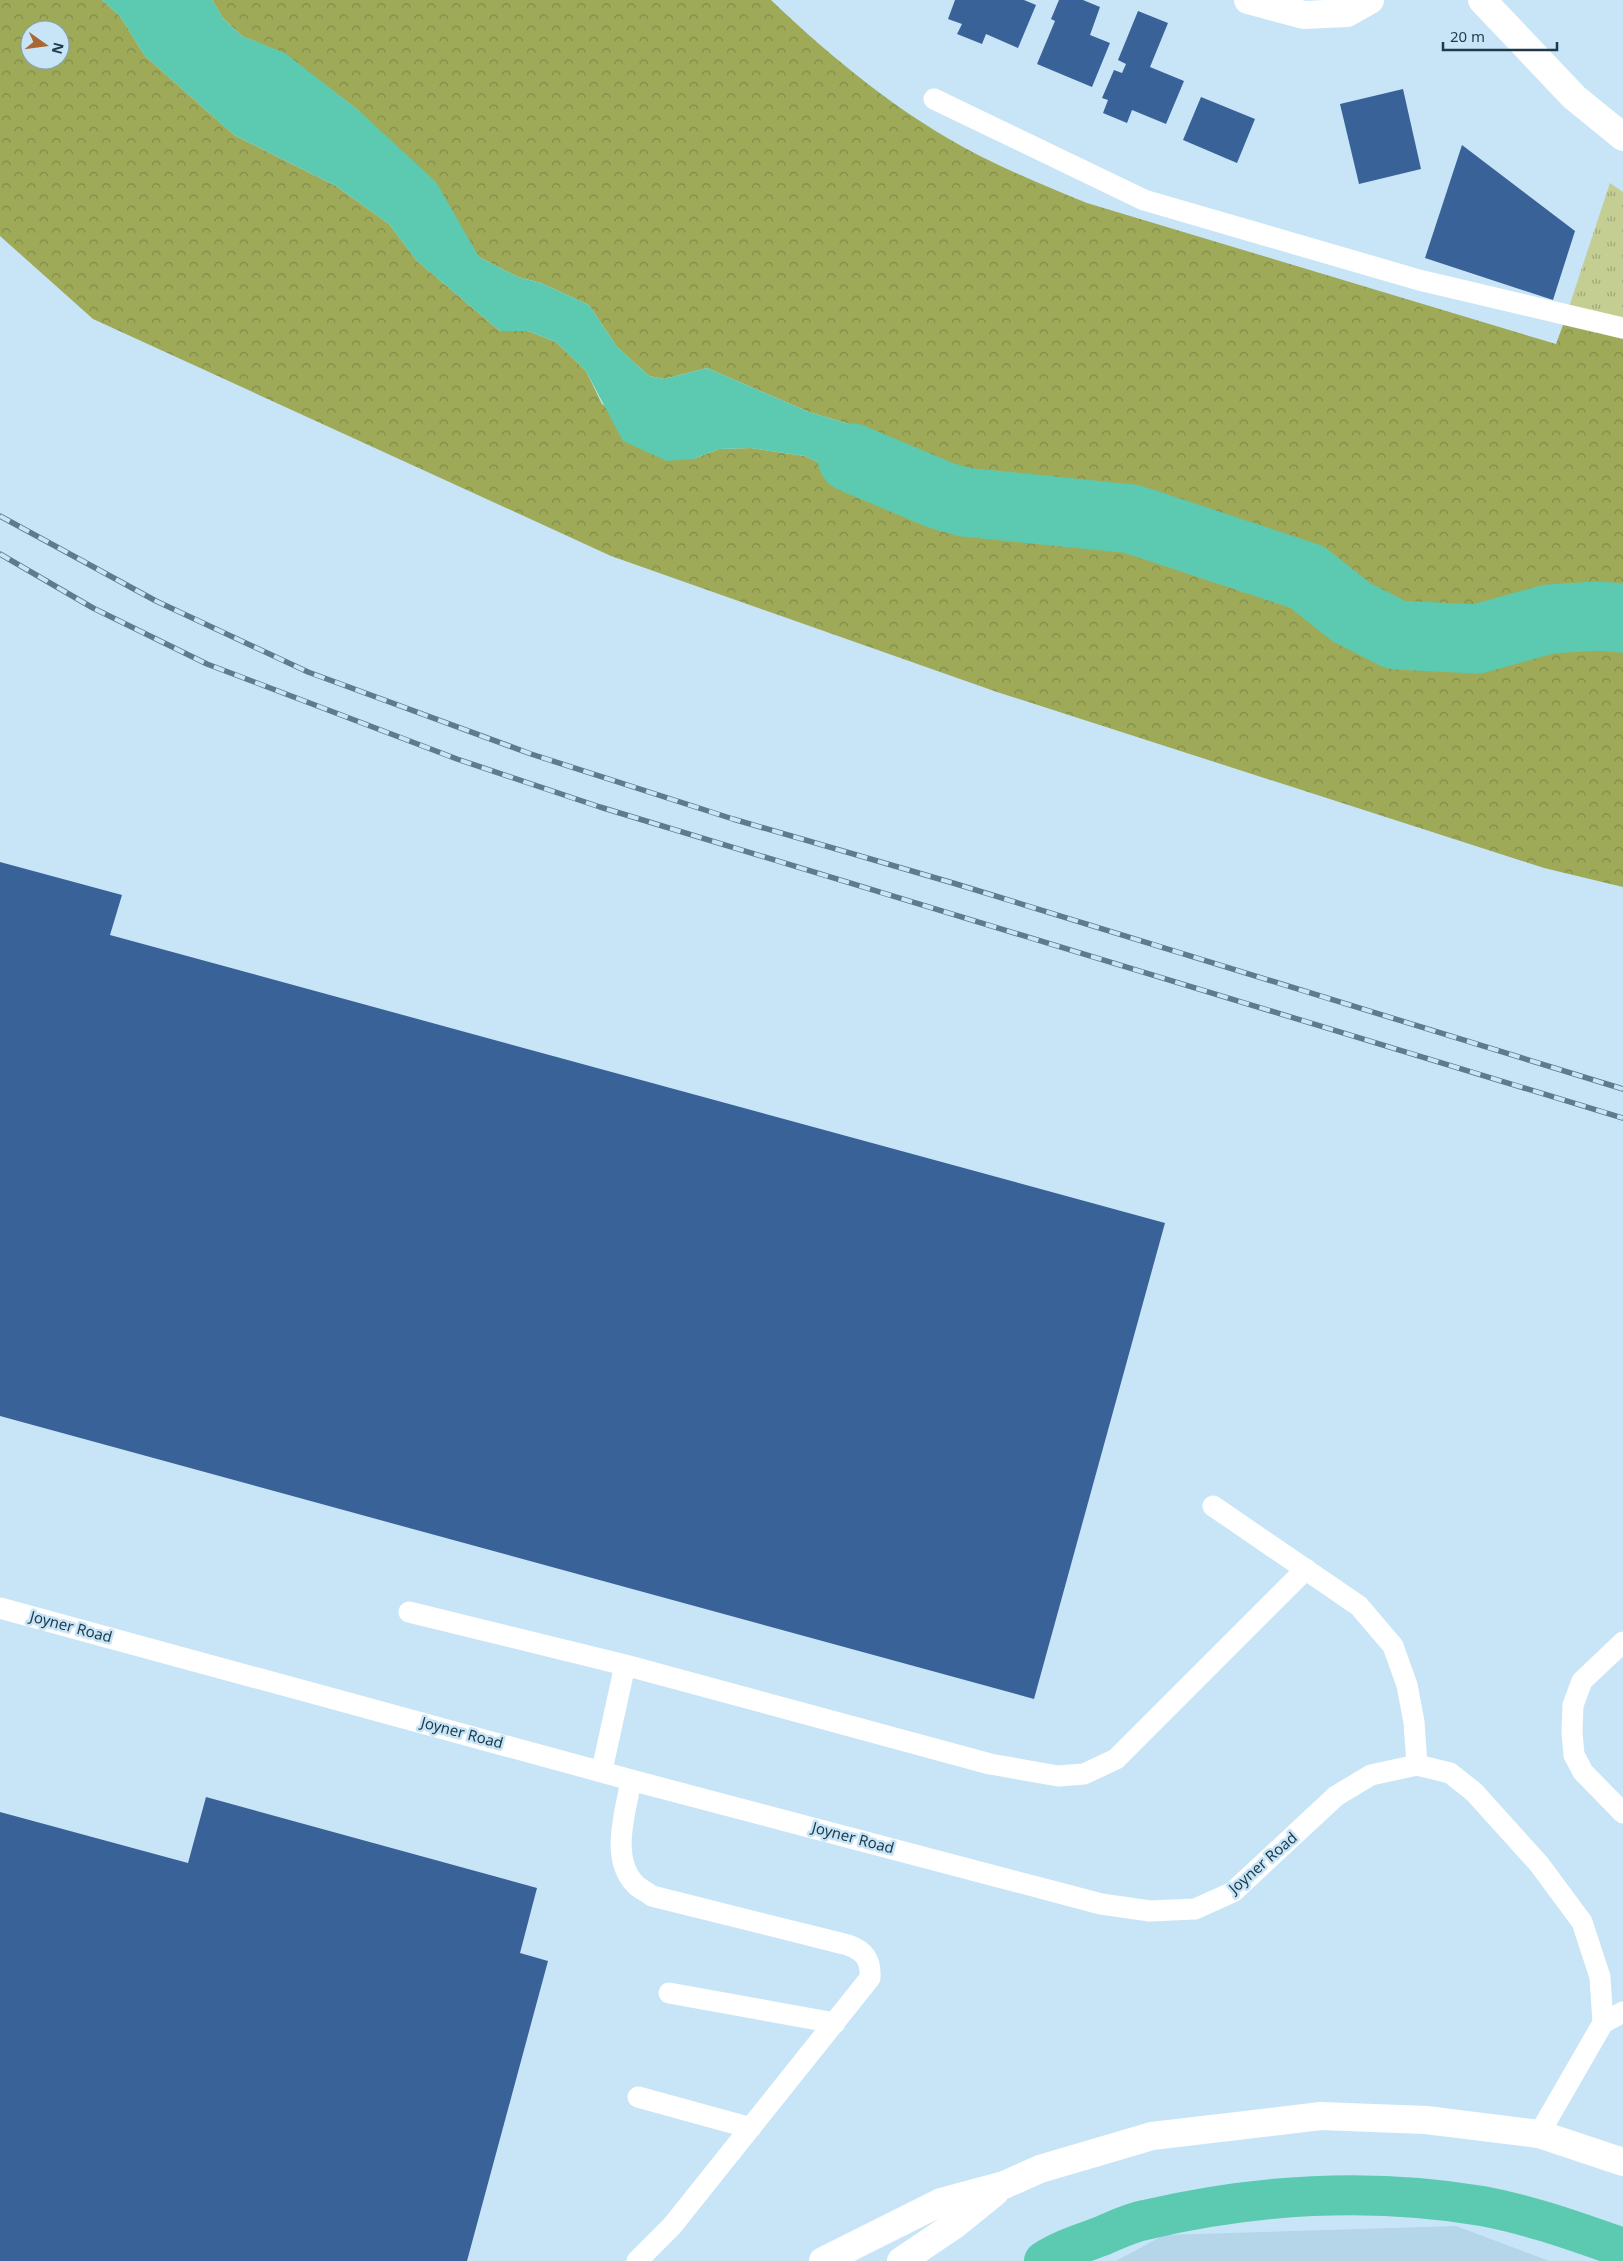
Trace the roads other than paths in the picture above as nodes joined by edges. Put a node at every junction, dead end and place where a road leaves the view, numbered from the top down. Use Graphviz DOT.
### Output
graph roads {
  1 [pos="1248,0"];
  2 [pos="1370,0"];
  3 [pos="1482,0"];
  4 [pos="934,99"];
  5 [pos="1623,137"];
  6 [pos="1623,328"];
  7 [pos="1213,1506"];
  8 [pos="1306,1569"];
  9 [pos="0,1608"];
  10 [pos="409,1612"];
  11 [pos="1623,1642"];
  12 [pos="625,1665"];
  13 [pos="1418,1765"];
  14 [pos="602,1770"];
  15 [pos="631,1780"];
  16 [pos="1623,1813"];
  17 [pos="669,1993"];
  18 [pos="1623,2012"];
  19 [pos="835,2023"];
  20 [pos="1603,2023"];
  21 [pos="638,2097"];
  22 [pos="751,2128"];
  23 [pos="1539,2134"];
  24 [pos="1623,2162"];
  25 [pos="1004,2185"];
  26 [pos="637,2261"];
  27 [pos="823,2261"];
  28 [pos="901,2261"];
  1 -- 2 [label="street"];
  3 -- 5 [label="street"];
  4 -- 6 [label="lane"];
  7 -- 8 [label="lane"];
  8 -- 12 [label="lane"];
  8 -- 13 [label="lane"];
  9 -- 14 [label="lane, Joyner Road"];
  10 -- 12 [label="lane"];
  11 -- 16 [label="lane"];
  12 -- 14 [label="lane"];
  13 -- 15 [label="lane, Joyner Road"];
  13 -- 20 [label="lane, Joyner Road"];
  14 -- 15 [label="lane, Joyner Road"];
  15 -- 19 [label="lane"];
  17 -- 19 [label="lane"];
  18 -- 20 [label="lane"];
  19 -- 22 [label="lane"];
  20 -- 23 [label="lane"];
  21 -- 22 [label="lane"];
  22 -- 26 [label="lane"];
  23 -- 24 [label="street"];
  23 -- 25 [label="street"];
  25 -- 27 [label="street"];
  25 -- 28 [label="street"];
}
